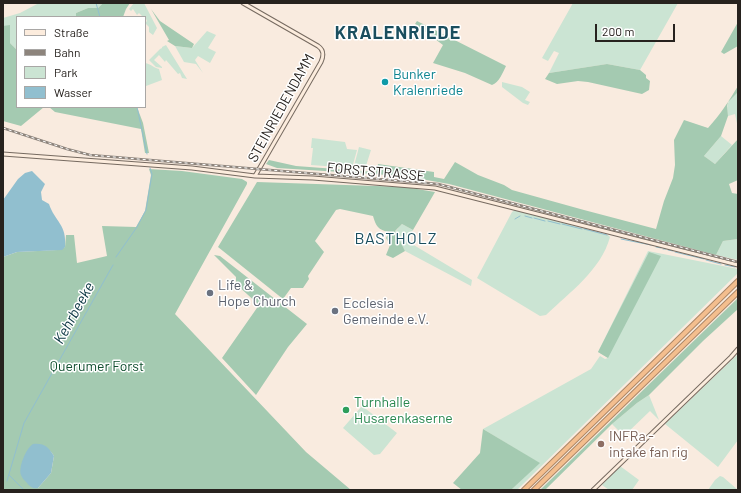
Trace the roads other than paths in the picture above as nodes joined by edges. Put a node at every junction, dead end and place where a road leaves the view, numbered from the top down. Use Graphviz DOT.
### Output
graph roads {
  1 [pos="243,3"];
  2 [pos="3,154"];
  3 [pos="255,176"];
  4 [pos="738,266"];
  5 [pos="738,281"];
  6 [pos="738,292"];
  7 [pos="738,349"];
  8 [pos="524,490"];
  9 [pos="534,490"];
  10 [pos="593,490"];
  1 -- 3 [label="main road, STEINRIEDENDAMM"];
  2 -- 3 [label="main road, FORSTSTRASSE"];
  3 -- 4 [label="main road, FORSTSTRASSE"];
  5 -- 8 [label="highway"];
  6 -- 9 [label="highway"];
  7 -- 10 [label="main road"];
}
